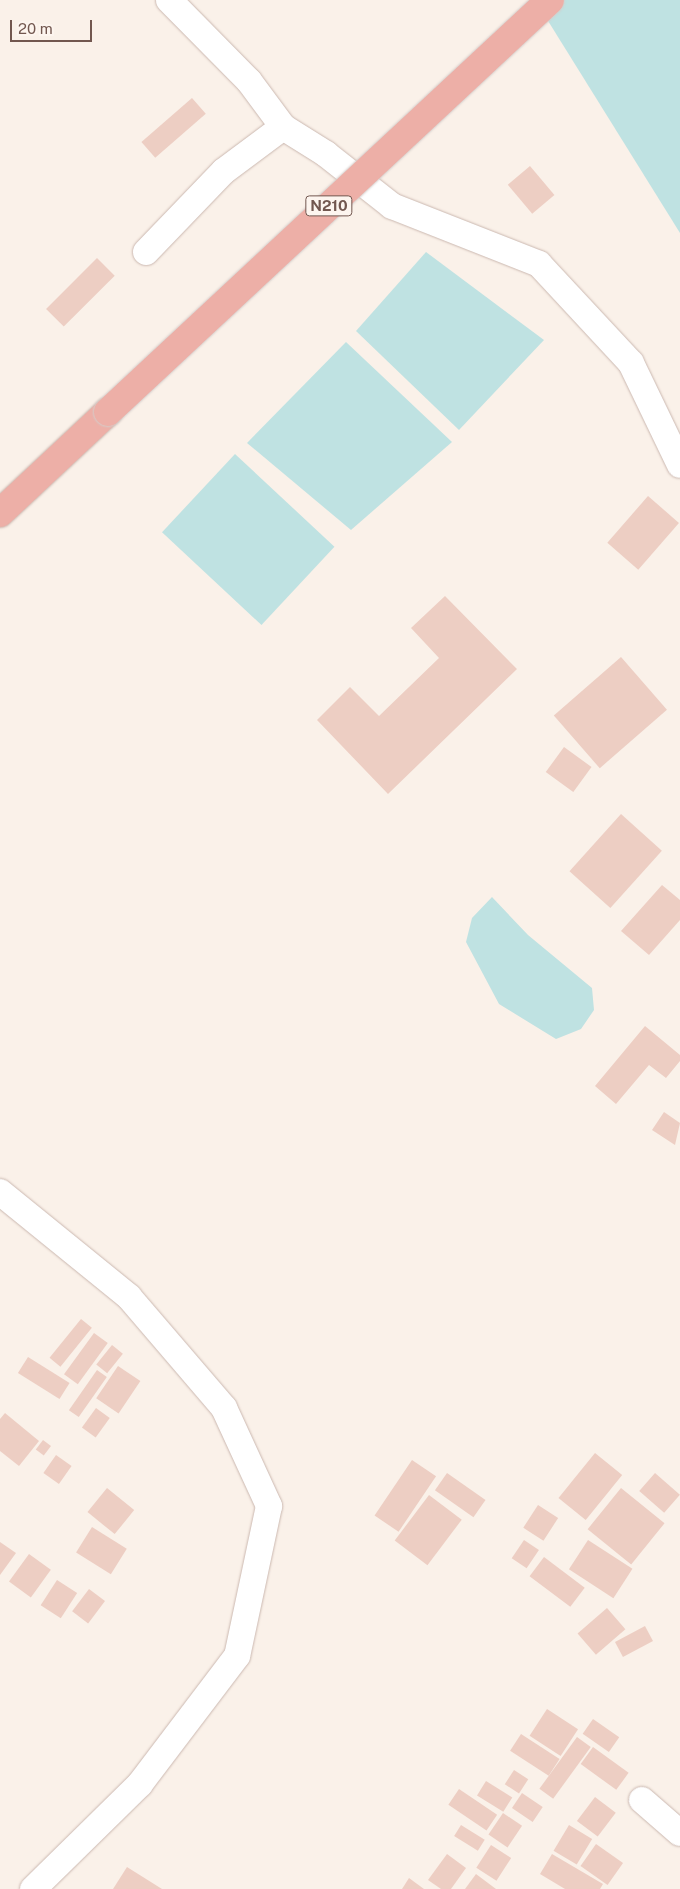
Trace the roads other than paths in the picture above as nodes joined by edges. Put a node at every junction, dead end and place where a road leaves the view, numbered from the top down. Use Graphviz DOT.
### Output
graph roads {
  1 [pos="169,0"];
  2 [pos="550,0"];
  3 [pos="283,127"];
  4 [pos="146,252"];
  5 [pos="680,465"];
  6 [pos="0,513"];
  7 [pos="0,1192"];
  8 [pos="642,1800"];
  9 [pos="680,1833"];
  10 [pos="32,1889"];
  1 -- 3 [label="street"];
  2 -- 6 [label="highway, N210, bridge"];
  3 -- 4 [label="street"];
  3 -- 5 [label="street"];
  7 -- 10 [label="street"];
  8 -- 9 [label="street"];
}
